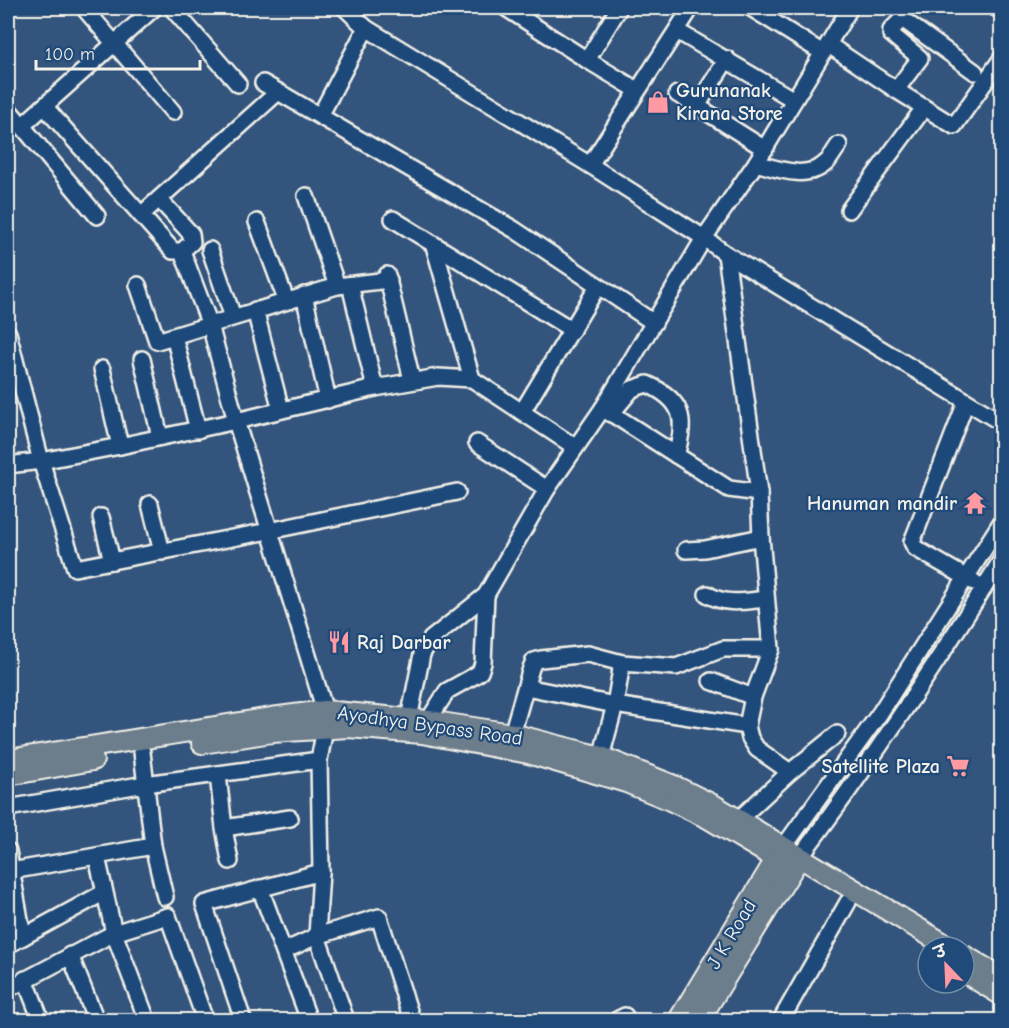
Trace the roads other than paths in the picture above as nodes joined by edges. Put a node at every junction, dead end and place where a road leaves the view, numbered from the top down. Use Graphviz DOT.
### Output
graph roads {
  1 [pos="84,8"];
  2 [pos="154,8"];
  3 [pos="172,8"];
  4 [pos="345,8"];
  5 [pos="506,8"];
  6 [pos="691,8"];
  7 [pos="850,8"];
  8 [pos="996,8"];
  9 [pos="756,9"];
  10 [pos="614,10"];
  11 [pos="1002,11"];
  12 [pos="366,28"];
  13 [pos="677,31"];
  14 [pos="115,42"];
  15 [pos="826,49"];
  16 [pos="1002,58"];
  17 [pos="727,59"];
  18 [pos="587,60"];
  19 [pos="975,72"];
  20 [pos="263,83"];
  21 [pos="238,84"];
  22 [pos="637,90"];
  23 [pos="896,90"];
  24 [pos="278,92"];
  25 [pos="677,94"];
  26 [pos="794,100"];
  27 [pos="44,106"];
  28 [pos="697,106"];
  29 [pos="924,108"];
  30 [pos="8,109"];
  31 [pos="173,112"];
  32 [pos="320,116"];
  33 [pos="22,126"];
  34 [pos="839,145"];
  35 [pos="765,149"];
  36 [pos="756,163"];
  37 [pos="590,165"];
  38 [pos="306,196"];
  39 [pos="159,200"];
  40 [pos="849,210"];
  41 [pos="141,215"];
  42 [pos="97,216"];
  43 [pos="393,219"];
  44 [pos="257,222"];
  45 [pos="704,238"];
  46 [pos="434,246"];
  47 [pos="182,250"];
  48 [pos="210,250"];
  49 [pos="726,254"];
  50 [pos="138,285"];
  51 [pos="337,286"];
  52 [pos="598,286"];
  53 [pos="352,293"];
  54 [pos="304,295"];
  55 [pos="286,300"];
  56 [pos="255,310"];
  57 [pos="233,317"];
  58 [pos="654,323"];
  59 [pos="210,324"];
  60 [pos="572,330"];
  61 [pos="8,333"];
  62 [pos="174,336"];
  63 [pos="142,359"];
  64 [pos="102,369"];
  65 [pos="472,379"];
  66 [pos="412,380"];
  67 [pos="375,388"];
  68 [pos="328,400"];
  69 [pos="966,402"];
  70 [pos="281,410"];
  71 [pos="607,411"];
  72 [pos="522,412"];
  73 [pos="236,421"];
  74 [pos="1002,423"];
  75 [pos="198,430"];
  76 [pos="160,437"];
  77 [pos="477,443"];
  78 [pos="120,446"];
  79 [pos="575,447"];
  80 [pos="676,455"];
  81 [pos="41,461"];
  82 [pos="8,465"];
  83 [pos="547,489"];
  84 [pos="457,492"];
  85 [pos="759,493"];
  86 [pos="150,504"];
  87 [pos="102,517"];
  88 [pos="1002,521"];
  89 [pos="269,531"];
  90 [pos="761,537"];
  91 [pos="686,550"];
  92 [pos="162,552"];
  93 [pos="1002,559"];
  94 [pos="112,561"];
  95 [pos="966,577"];
  96 [pos="983,588"];
  97 [pos="707,594"];
  98 [pos="486,595"];
  99 [pos="766,599"];
  100 [pos="771,649"];
  101 [pos="622,663"];
  102 [pos="711,681"];
  103 [pos="526,687"];
  104 [pos="753,697"];
  105 [pos="615,705"];
  106 [pos="409,719"];
  107 [pos="325,720"];
  108 [pos="428,721"];
  109 [pos="747,726"];
  110 [pos="512,734"];
  111 [pos="837,734"];
  112 [pos="142,752"];
  113 [pos="601,758"];
  114 [pos="8,760"];
  115 [pos="319,760"];
  116 [pos="790,772"];
  117 [pos="8,775"];
  118 [pos="218,775"];
  119 [pos="145,784"];
  120 [pos="8,808"];
  121 [pos="290,818"];
  122 [pos="738,819"];
  123 [pos="224,828"];
  124 [pos="153,846"];
  125 [pos="8,851"];
  126 [pos="97,857"];
  127 [pos="787,858"];
  128 [pos="230,861"];
  129 [pos="11,871"];
  130 [pos="321,873"];
  131 [pos="260,888"];
  132 [pos="104,893"];
  133 [pos="165,897"];
  134 [pos="848,902"];
  135 [pos="114,933"];
  136 [pos="927,935"];
  137 [pos="317,936"];
  138 [pos="23,937"];
  139 [pos="916,943"];
  140 [pos="8,945"];
  141 [pos="284,951"];
  142 [pos="70,955"];
  143 [pos="976,963"];
  144 [pos="1002,978"];
  145 [pos="25,979"];
  146 [pos="976,979"];
  147 [pos="8,989"];
  148 [pos="1002,995"];
  149 [pos="41,1020"];
  150 [pos="96,1020"];
  151 [pos="147,1020"];
  152 [pos="205,1020"];
  153 [pos="243,1020"];
  154 [pos="309,1020"];
  155 [pos="346,1020"];
  156 [pos="412,1020"];
  157 [pos="679,1020"];
  158 [pos="699,1020"];
  159 [pos="781,1020"];
  1 -- 14 [label="street"];
  2 -- 14 [label="street"];
  3 -- 21 [label="street"];
  4 -- 12 [label="street"];
  5 -- 18 [label="street"];
  6 -- 13 [label="street"];
  7 -- 15 [label="street"];
  8 -- 11 [label="street"];
  9 -- 15 [label="street"];
  10 -- 18 [label="street"];
  12 -- 32 [label="street"];
  12 -- 37 [label="street"];
  13 -- 17 [label="street"];
  13 -- 22 [label="street"];
  14 -- 27 [label="street"];
  14 -- 31 [label="street"];
  15 -- 23 [label="street"];
  15 -- 26 [label="street"];
  16 -- 29 [label="street"];
  17 -- 26 [label="street"];
  17 -- 28 [label="street"];
  18 -- 22 [label="street"];
  19 -- 23 [label="street"];
  20 -- 24 [label="street"];
  22 -- 37 [label="street"];
  23 -- 29 [label="street"];
  24 -- 32 [label="street"];
  24 -- 39 [label="street"];
  25 -- 28 [label="street"];
  26 -- 35 [label="street"];
  27 -- 33 [label="street"];
  27 -- 41 [label="street"];
  28 -- 35 [label="street"];
  29 -- 40 [label="street"];
  30 -- 33 [label="street"];
  32 -- 52 [label="street"];
  33 -- 42 [label="street"];
  34 -- 36 [label="street"];
  35 -- 36 [label="street"];
  36 -- 45 [label="street"];
  37 -- 45 [label="street"];
  38 -- 51 [label="street"];
  39 -- 41 [label="street"];
  39 -- 47 [label="street"];
  41 -- 47 [label="street"];
  43 -- 46 [label="street"];
  44 -- 55 [label="street"];
  45 -- 49 [label="street"];
  45 -- 58 [label="street"];
  46 -- 60 [label="street"];
  46 -- 65 [label="street"];
  47 -- 59 [label="street"];
  48 -- 57 [label="street"];
  49 -- 69 [label="street"];
  49 -- 85 [label="street"];
  50 -- 62 [label="street"];
  51 -- 54 [label="street"];
  51 -- 66 [label="street"];
  52 -- 58 [label="street"];
  52 -- 60 [label="street"];
  53 -- 67 [label="street"];
  54 -- 55 [label="street"];
  54 -- 68 [label="street"];
  55 -- 56 [label="street"];
  56 -- 57 [label="street"];
  56 -- 70 [label="street"];
  57 -- 59 [label="street"];
  58 -- 71 [label="street"];
  59 -- 62 [label="street"];
  59 -- 73 [label="street"];
  60 -- 72 [label="street"];
  61 -- 81 [label="street"];
  62 -- 75 [label="street"];
  63 -- 76 [label="street"];
  64 -- 78 [label="street"];
  65 -- 66 [label="street"];
  65 -- 72 [label="street"];
  66 -- 67 [label="street"];
  67 -- 68 [label="street"];
  68 -- 70 [label="street"];
  69 -- 74 [label="street"];
  69 -- 95 [label="street"];
  70 -- 73 [label="street"];
  71 -- 79 [label="street"];
  71 -- 80 [label="street"];
  71 -- 80 [label="street"];
  72 -- 79 [label="street"];
  73 -- 75 [label="street"];
  73 -- 89 [label="street"];
  75 -- 76 [label="street"];
  76 -- 78 [label="street"];
  77 -- 83 [label="street"];
  78 -- 81 [label="street"];
  79 -- 83 [label="street"];
  80 -- 85 [label="street"];
  81 -- 82 [label="street"];
  81 -- 94 [label="street"];
  83 -- 98 [label="street"];
  84 -- 89 [label="street"];
  85 -- 90 [label="street"];
  86 -- 92 [label="street"];
  87 -- 94 [label="street"];
  88 -- 95 [label="street"];
  89 -- 92 [label="street"];
  89 -- 107 [label="street"];
  90 -- 91 [label="street"];
  90 -- 99 [label="street"];
  92 -- 94 [label="street"];
  93 -- 96 [label="street"];
  95 -- 96 [label="street"];
  95 -- 127 [label="street"];
  96 -- 127 [label="street"];
  97 -- 99 [label="street"];
  98 -- 106 [label="street"];
  98 -- 108 [label="street"];
  99 -- 100 [label="street"];
  100 -- 101 [label="street"];
  100 -- 104 [label="street"];
  101 -- 103 [label="street"];
  101 -- 105 [label="street"];
  102 -- 104 [label="street"];
  103 -- 105 [label="street"];
  103 -- 110 [label="street"];
  104 -- 109 [label="street"];
  105 -- 109 [label="street"];
  105 -- 113 [label="street"];
  106 -- 107 [label="main road, Ayodhya Bypass Road"];
  106 -- 108 [label="main road, Ayodhya Bypass Road"];
  107 -- 112 [label="main road, Ayodhya Bypass Road"];
  107 -- 114 [label="main road, Ayodhya Bypass Road"];
  107 -- 115 [label="street"];
  107 -- 127 [label="main road, Ayodhya Bypass Road"];
  108 -- 110 [label="main road, Ayodhya Bypass Road"];
  109 -- 116 [label="street"];
  110 -- 113 [label="main road, Ayodhya Bypass Road"];
  111 -- 116 [label="street"];
  112 -- 117 [label="main road, Ayodhya Bypass Road"];
  112 -- 119 [label="street"];
  113 -- 122 [label="main road, Ayodhya Bypass Road"];
  115 -- 118 [label="street"];
  115 -- 130 [label="street"];
  116 -- 122 [label="street"];
  118 -- 119 [label="street"];
  118 -- 123 [label="street"];
  119 -- 120 [label="street"];
  119 -- 124 [label="street"];
  121 -- 123 [label="street"];
  122 -- 127 [label="main road, Ayodhya Bypass Road"];
  123 -- 128 [label="street"];
  124 -- 126 [label="street"];
  124 -- 133 [label="street"];
  125 -- 129 [label="street"];
  126 -- 129 [label="street"];
  126 -- 132 [label="street"];
  127 -- 134 [label="main road, Ayodhya Bypass Road"];
  127 -- 136 [label="main road, Ayodhya Bypass Road"];
  127 -- 157 [label="main road, J K Road"];
  127 -- 158 [label="main road, J K Road"];
  129 -- 138 [label="street"];
  130 -- 131 [label="street"];
  130 -- 137 [label="street"];
  131 -- 141 [label="street"];
  131 -- 153 [label="street"];
  132 -- 135 [label="street"];
  132 -- 138 [label="street"];
  134 -- 139 [label="main road, Ayodhya Bypass Road"];
  134 -- 159 [label="street"];
  135 -- 142 [label="street"];
  135 -- 151 [label="street"];
  135 -- 152 [label="street"];
  137 -- 141 [label="street"];
  137 -- 155 [label="street"];
  137 -- 156 [label="street"];
  138 -- 140 [label="street"];
  141 -- 154 [label="street"];
  142 -- 145 [label="street"];
  142 -- 150 [label="street"];
  143 -- 144 [label="main road"];
  145 -- 147 [label="street"];
  145 -- 149 [label="street"];
  146 -- 148 [label="main road"];
}
